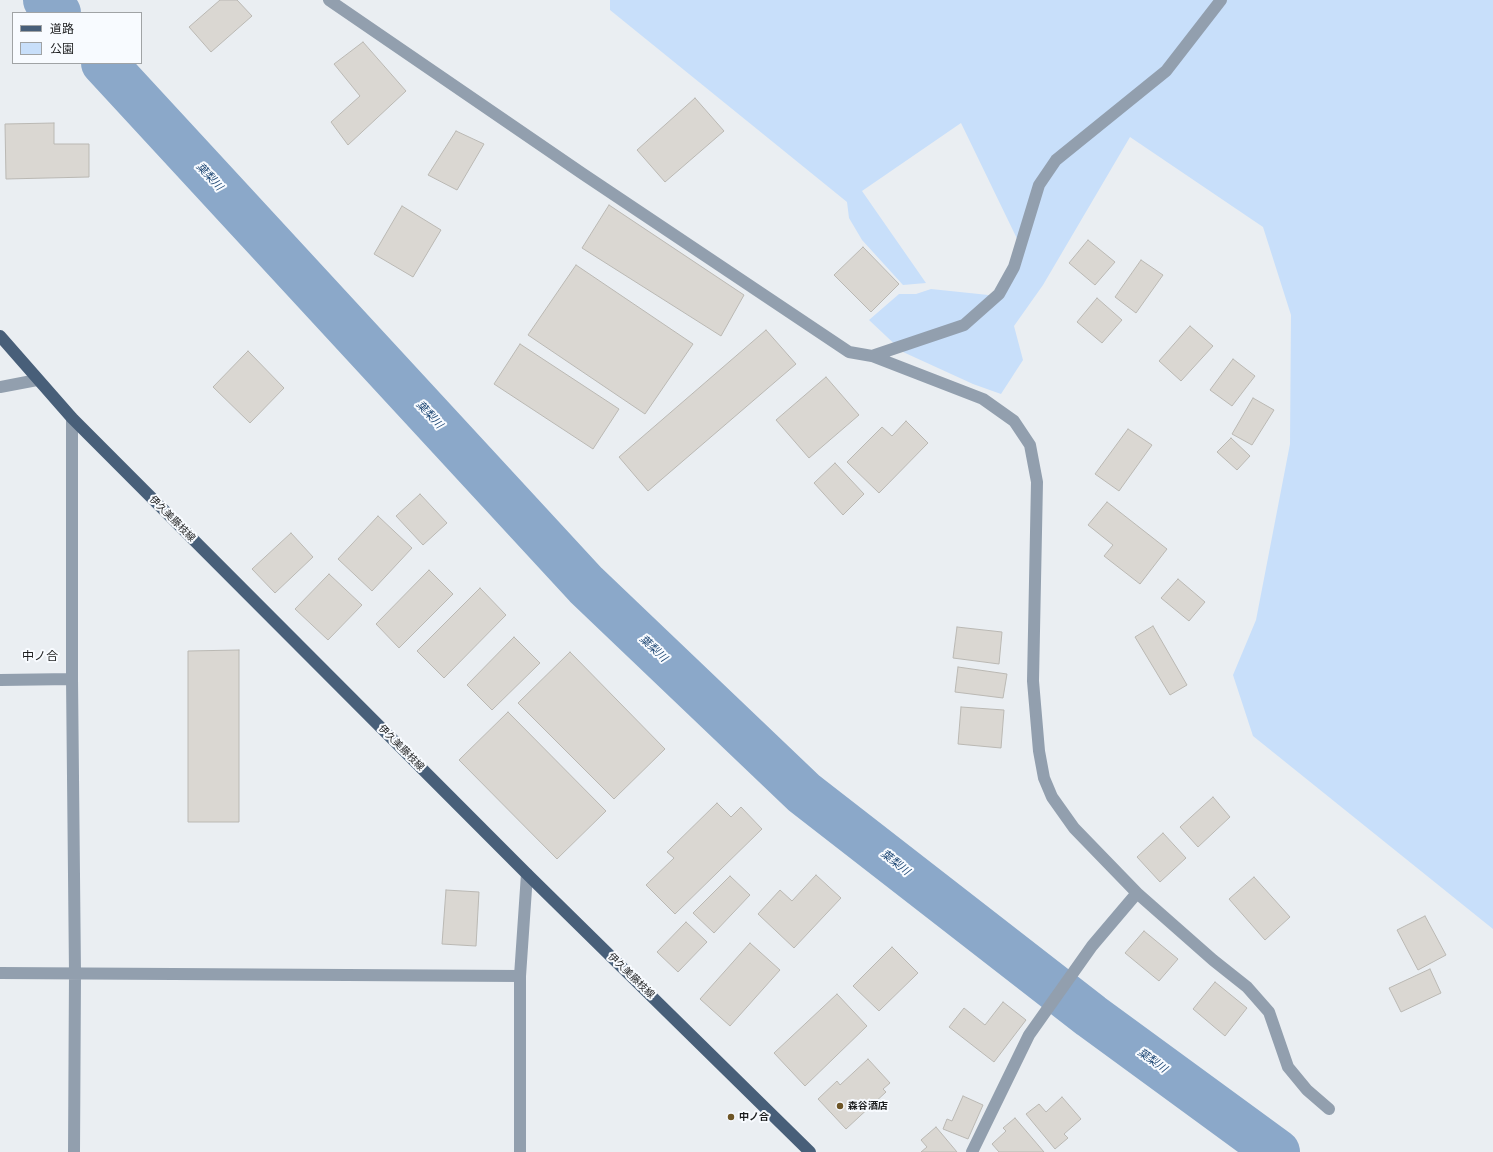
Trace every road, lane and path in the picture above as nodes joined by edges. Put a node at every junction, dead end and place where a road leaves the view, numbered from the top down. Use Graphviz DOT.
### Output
graph roads {
  1 [pos="329,0"];
  2 [pos="1221,0"];
  3 [pos="0,336"];
  4 [pos="872,356"];
  5 [pos="37,380"];
  6 [pos="0,387"];
  7 [pos="72,418"];
  8 [pos="0,680"];
  9 [pos="72,680"];
  10 [pos="527,874"];
  11 [pos="1137,893"];
  12 [pos="0,973"];
  13 [pos="75,973"];
  14 [pos="520,976"];
  15 [pos="1329,1108"];
  16 [pos="74,1152"];
  17 [pos="520,1152"];
  18 [pos="810,1152"];
  19 [pos="972,1152"];
  1 -- 4 [label="street"];
  2 -- 4 [label="street"];
  3 -- 5 [label="main road, 伊久美藤枝線"];
  4 -- 11 [label="street"];
  5 -- 6 [label="street"];
  5 -- 7 [label="main road, 伊久美藤枝線"];
  7 -- 9 [label="street"];
  7 -- 10 [label="main road, 伊久美藤枝線"];
  8 -- 9 [label="street"];
  9 -- 13 [label="street"];
  10 -- 14 [label="street"];
  10 -- 18 [label="main road, 伊久美藤枝線"];
  11 -- 15 [label="street"];
  11 -- 19 [label="street"];
  12 -- 13 [label="street"];
  13 -- 14 [label="street"];
  13 -- 16 [label="street"];
  14 -- 17 [label="street"];
}
